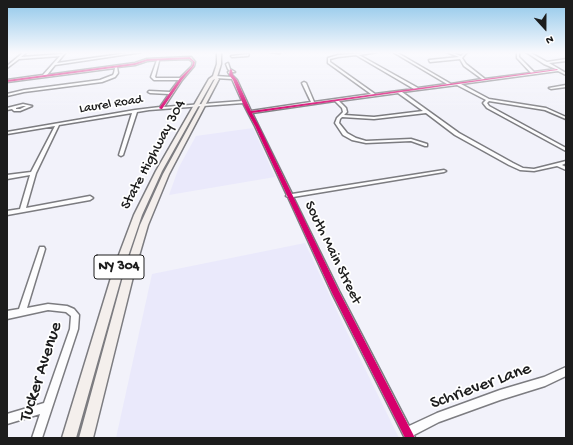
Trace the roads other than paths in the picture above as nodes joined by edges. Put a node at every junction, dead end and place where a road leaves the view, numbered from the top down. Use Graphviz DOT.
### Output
graph roads {
  1 [pos="47,73"];
  2 [pos="67,73"];
  3 [pos="116,73"];
  4 [pos="154,73"];
  5 [pos="187,73"];
  6 [pos="216,73"];
  7 [pos="230,73"];
  8 [pos="344,73"];
  9 [pos="388,73"];
  10 [pos="430,73"];
  11 [pos="475,73"];
  12 [pos="533,73"];
  13 [pos="44,76"];
  14 [pos="215,77"];
  15 [pos="233,78"];
  16 [pos="181,79"];
  17 [pos="485,80"];
  18 [pos="7,81"];
  19 [pos="304,83"];
  20 [pos="458,84"];
  21 [pos="451,85"];
  22 [pos="566,86"];
  23 [pos="552,88"];
  24 [pos="417,90"];
  25 [pos="150,92"];
  26 [pos="399,92"];
  27 [pos="172,93"];
  28 [pos="7,95"];
  29 [pos="374,95"];
  30 [pos="336,100"];
  31 [pos="488,100"];
  32 [pos="244,102"];
  33 [pos="313,103"];
  34 [pos="200,106"];
  35 [pos="14,108"];
  36 [pos="161,108"];
  37 [pos="7,109"];
  38 [pos="135,111"];
  39 [pos="249,112"];
  40 [pos="425,112"];
  41 [pos="342,116"];
  42 [pos="566,118"];
  43 [pos="58,124"];
  44 [pos="7,133"];
  45 [pos="425,145"];
  46 [pos="566,150"];
  47 [pos="122,155"];
  48 [pos="566,162"];
  49 [pos="558,165"];
  50 [pos="566,169"];
  51 [pos="444,171"];
  52 [pos="33,173"];
  53 [pos="7,177"];
  54 [pos="289,196"];
  55 [pos="90,198"];
  56 [pos="22,211"];
  57 [pos="7,213"];
  58 [pos="42,249"];
  59 [pos="22,311"];
  60 [pos="7,315"];
  61 [pos="566,371"];
  62 [pos="47,407"];
  63 [pos="7,419"];
  64 [pos="408,436"];
  65 [pos="37,438"];
  66 [pos="69,438"];
  67 [pos="86,438"];
  1 -- 13 [label="street"];
  2 -- 13 [label="street"];
  3 -- 28 [label="street"];
  4 -- 16 [label="street"];
  5 -- 16 [label="street"];
  6 -- 14 [label="main road, NY 304"];
  7 -- 15 [label="street, South Main Street"];
  8 -- 29 [label="street"];
  9 -- 24 [label="street"];
  10 -- 21 [label="street"];
  11 -- 17 [label="street"];
  12 -- 17 [label="street"];
  13 -- 18 [label="street"];
  14 -- 15 [label="street"];
  14 -- 34 [label="main road, State Highway 304 / NY 304"];
  14 -- 34 [label="main road, State Highway 304 / NY 304"];
  15 -- 32 [label="street, South Main Street"];
  16 -- 27 [label="street"];
  17 -- 20 [label="street"];
  19 -- 33 [label="street"];
  20 -- 21 [label="street"];
  20 -- 31 [label="street"];
  21 -- 24 [label="street"];
  22 -- 23 [label="street"];
  24 -- 26 [label="street"];
  25 -- 27 [label="street"];
  26 -- 29 [label="street"];
  26 -- 40 [label="street"];
  27 -- 36 [label="street"];
  29 -- 30 [label="street"];
  30 -- 33 [label="street"];
  30 -- 41 [label="street"];
  31 -- 42 [label="street"];
  31 -- 46 [label="street"];
  32 -- 34 [label="street, Laurel Road"];
  32 -- 39 [label="street, South Main Street"];
  33 -- 39 [label="street"];
  34 -- 36 [label="street, Laurel Road"];
  34 -- 66 [label="main road, State Highway 304 / NY 304"];
  34 -- 67 [label="main road, State Highway 304 / NY 304"];
  35 -- 37 [label="street"];
  36 -- 38 [label="street, Laurel Road"];
  38 -- 43 [label="street, Laurel Road"];
  38 -- 47 [label="street"];
  39 -- 54 [label="street, South Main Street"];
  40 -- 41 [label="street"];
  40 -- 49 [label="street"];
  41 -- 45 [label="street"];
  43 -- 44 [label="street, Laurel Road"];
  43 -- 52 [label="street"];
  48 -- 49 [label="street"];
  49 -- 50 [label="street"];
  51 -- 54 [label="street"];
  52 -- 53 [label="street"];
  52 -- 56 [label="street"];
  54 -- 64 [label="street, South Main Street"];
  55 -- 56 [label="street"];
  56 -- 57 [label="street"];
  58 -- 59 [label="street"];
  59 -- 60 [label="street, Tucker Avenue"];
  59 -- 62 [label="street, Tucker Avenue"];
  61 -- 64 [label="street, Schriever Lane"];
  62 -- 63 [label="street"];
  62 -- 65 [label="street, Tucker Avenue"];
}
